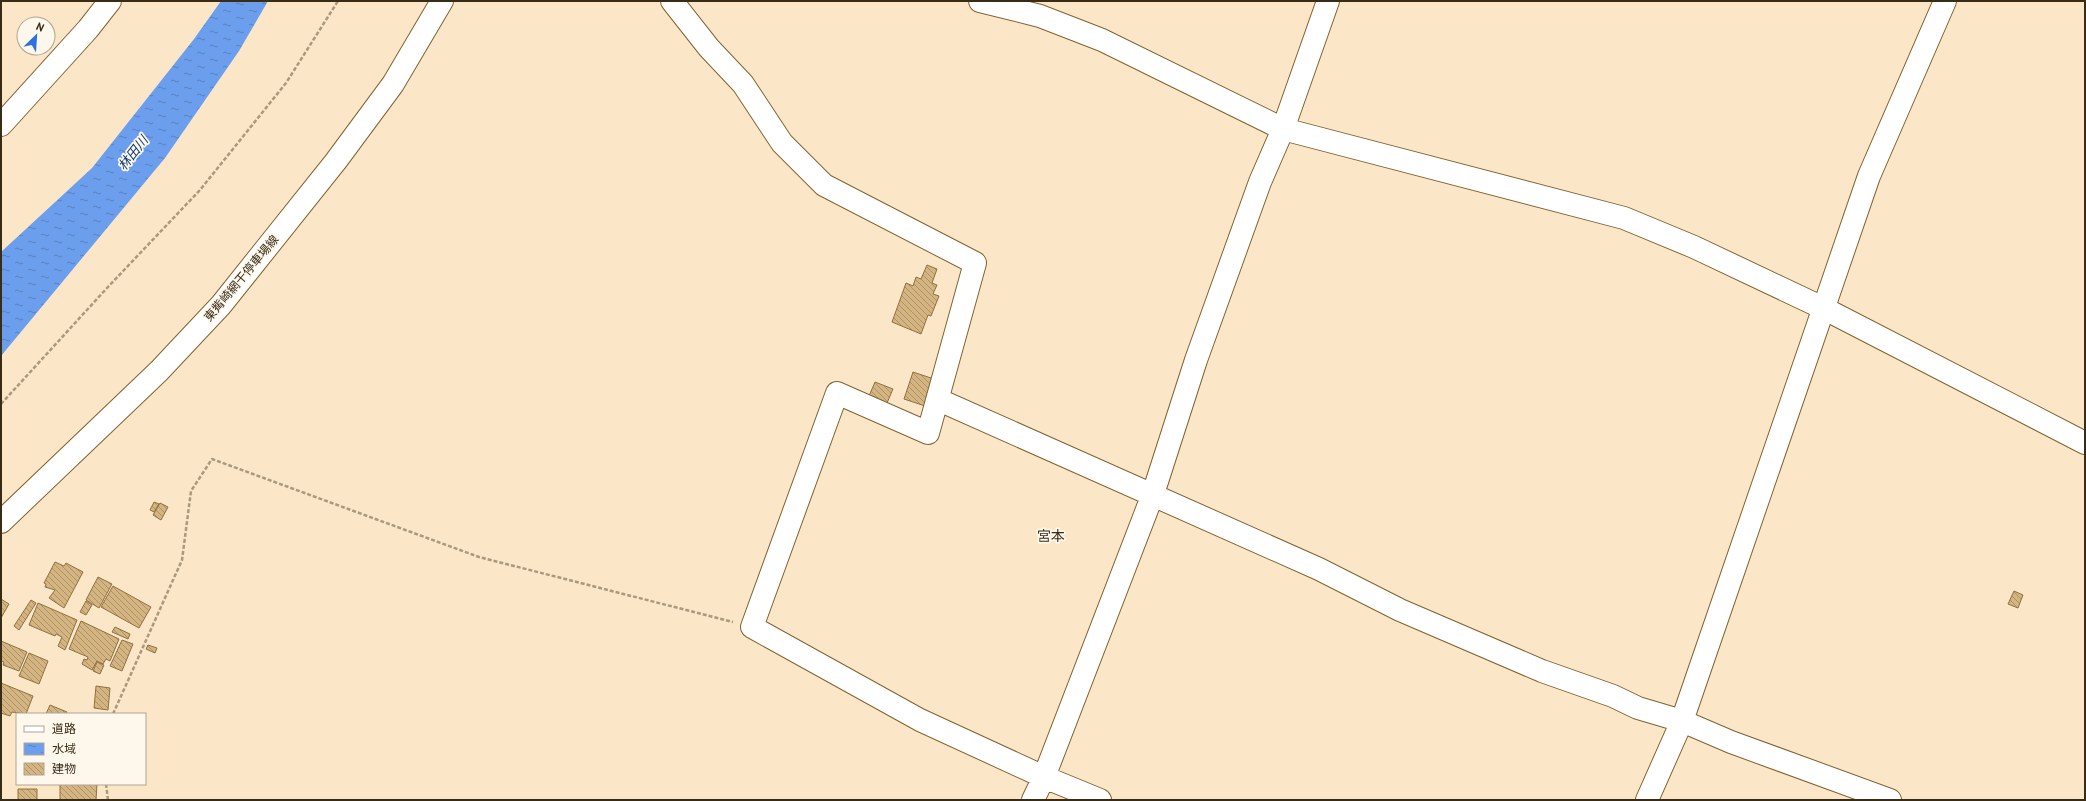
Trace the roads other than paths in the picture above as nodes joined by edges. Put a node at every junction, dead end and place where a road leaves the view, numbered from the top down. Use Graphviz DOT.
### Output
graph roads {
  1 [pos="110,1"];
  2 [pos="442,1"];
  3 [pos="672,1"];
  4 [pos="980,1"];
  5 [pos="1328,1"];
  6 [pos="1945,1"];
  7 [pos="1,125"];
  8 [pos="1284,128"];
  9 [pos="1823,308"];
  10 [pos="939,400"];
  11 [pos="2085,443"];
  12 [pos="1152,494"];
  13 [pos="1,522"];
  14 [pos="1682,721"];
  15 [pos="1044,777"];
  16 [pos="1033,800"];
  17 [pos="1100,800"];
  18 [pos="1646,800"];
  19 [pos="1890,800"];
  1 -- 7 [label="street"];
  2 -- 13 [label="street, 東觜崎網干停車場線"];
  3 -- 10 [label="street"];
  4 -- 8 [label="street"];
  5 -- 8 [label="street"];
  6 -- 9 [label="street"];
  8 -- 9 [label="street"];
  8 -- 12 [label="street"];
  9 -- 11 [label="street"];
  9 -- 14 [label="street"];
  10 -- 12 [label="street"];
  10 -- 15 [label="street"];
  12 -- 14 [label="street"];
  12 -- 15 [label="street"];
  14 -- 18 [label="street"];
  14 -- 19 [label="street"];
  15 -- 16 [label="street"];
  15 -- 17 [label="street"];
}
